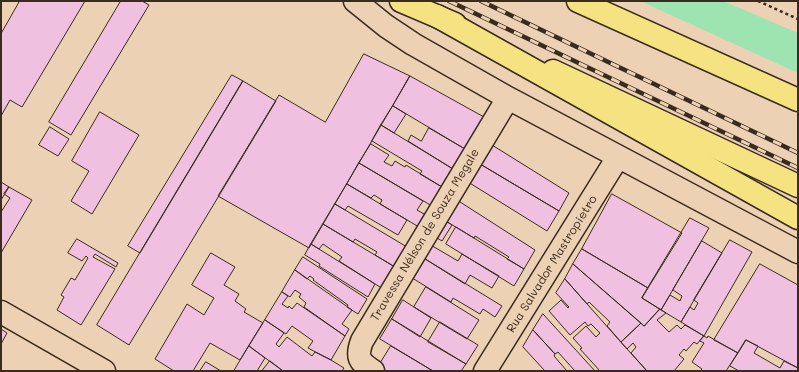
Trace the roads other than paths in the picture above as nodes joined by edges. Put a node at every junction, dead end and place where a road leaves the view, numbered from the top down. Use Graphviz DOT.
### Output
graph roads {
  1 [pos="355,1"];
  2 [pos="401,1"];
  3 [pos="578,1"];
  4 [pos="437,16"];
  5 [pos="508,98"];
  6 [pos="798,100"];
  7 [pos="618,156"];
  8 [pos="798,186"];
  9 [pos="798,218"];
  10 [pos="798,252"];
  11 [pos="1,312"];
  12 [pos="104,371"];
  13 [pos="373,371"];
  14 [pos="485,371"];
  1 -- 5 [label="street"];
  2 -- 4 [label="main road"];
  3 -- 6 [label="main road"];
  4 -- 8 [label="main road"];
  4 -- 9 [label="main road"];
  5 -- 7 [label="street"];
  5 -- 13 [label="street, Travessa Nélson de Souza Megale"];
  7 -- 10 [label="street"];
  7 -- 14 [label="street, Rua Salvador Mastropietro"];
  11 -- 12 [label="street"];
}
